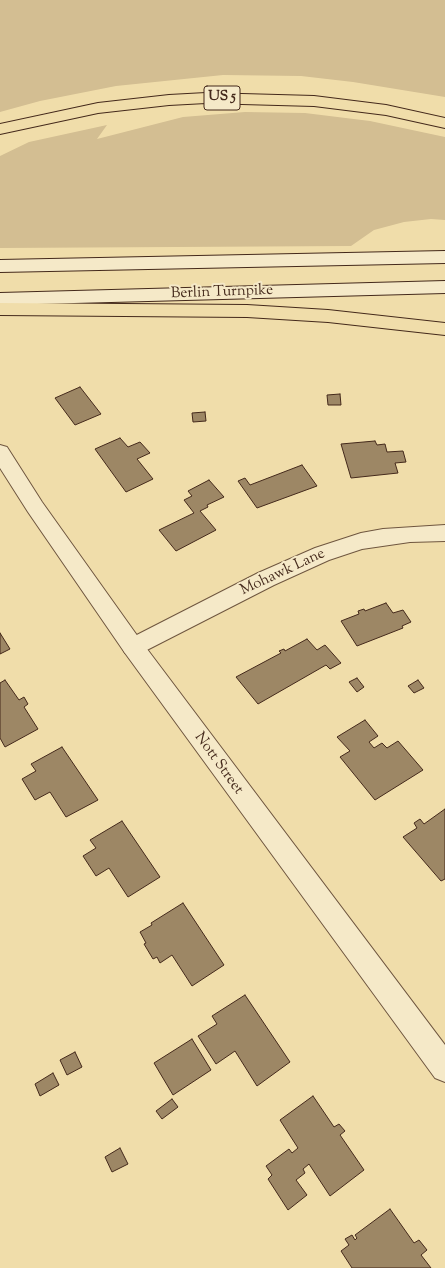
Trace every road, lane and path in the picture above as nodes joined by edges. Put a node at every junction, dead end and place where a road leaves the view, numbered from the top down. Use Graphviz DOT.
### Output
graph roads {
  1 [pos="445,123"];
  2 [pos="0,129"];
  3 [pos="445,257"];
  4 [pos="0,266"];
  5 [pos="445,287"];
  6 [pos="0,299"];
  7 [pos="0,309"];
  8 [pos="445,329"];
  9 [pos="3,461"];
  10 [pos="445,533"];
  11 [pos="132,648"];
  12 [pos="445,1068"];
  1 -- 2 [label="highway, US 5"];
  3 -- 4 [label="street, Berlin Turnpike"];
  5 -- 6 [label="street, Berlin Turnpike"];
  7 -- 8 [label="highway"];
  9 -- 11 [label="street, Nott Street"];
  10 -- 11 [label="street, Mohawk Lane"];
  11 -- 12 [label="street, Nott Street"];
}
